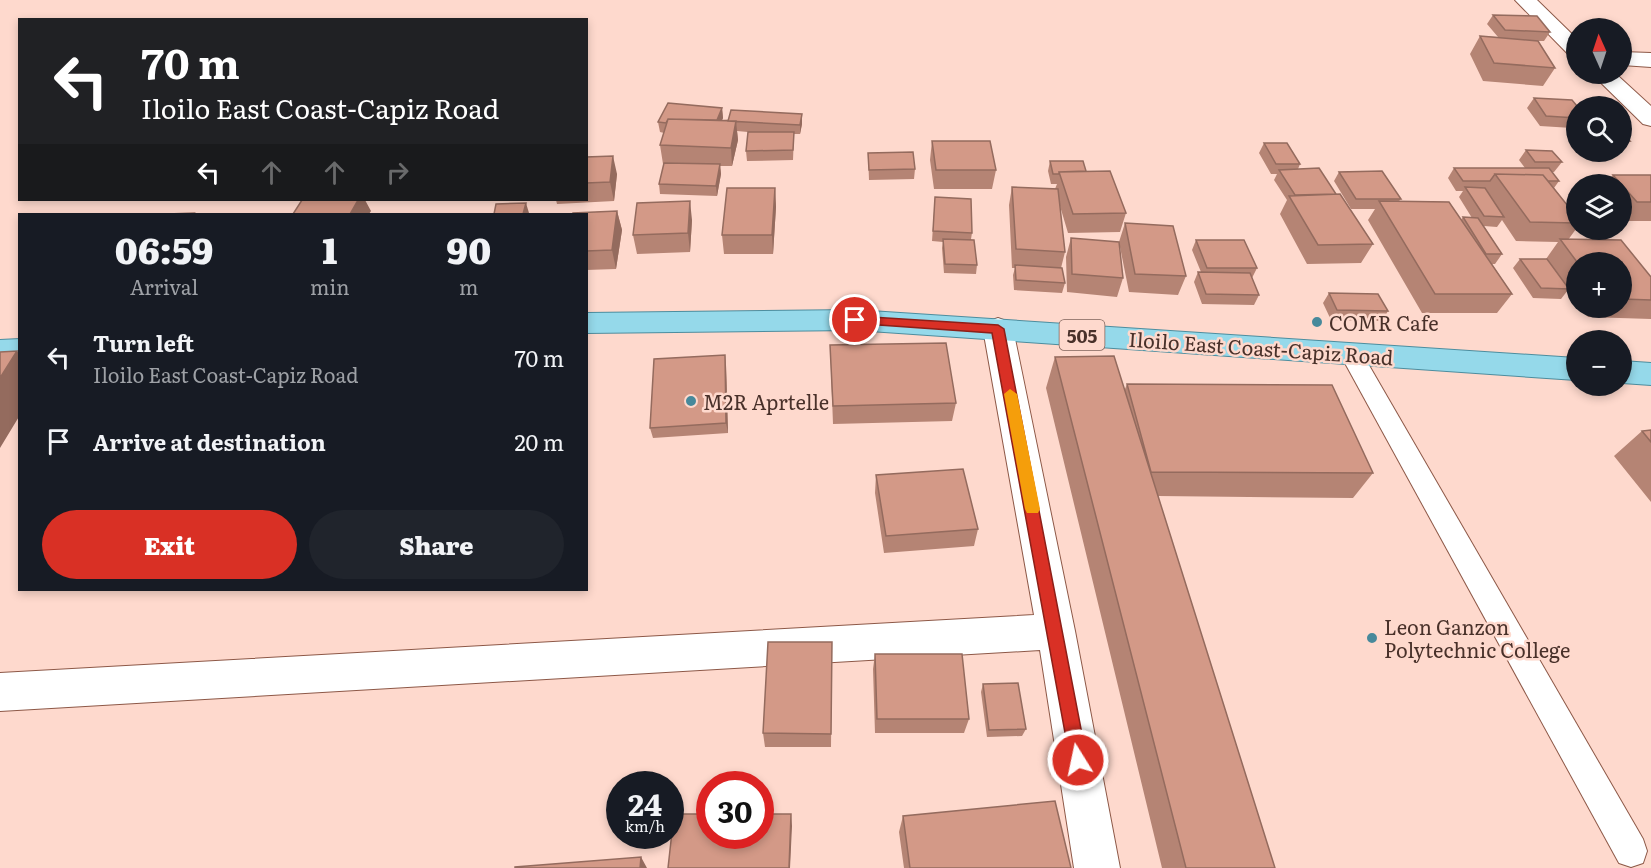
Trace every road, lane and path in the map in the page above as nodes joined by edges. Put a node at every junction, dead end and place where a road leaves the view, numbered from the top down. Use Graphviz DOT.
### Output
graph roads {
  1 [pos="1525,0"];
  2 [pos="1566,39"];
  3 [pos="1632,59"];
  4 [pos="1651,60"];
  5 [pos="1613,84"];
  6 [pos="1651,119"];
  7 [pos="588,323"];
  8 [pos="998,329"];
  9 [pos="18,350"];
  10 [pos="0,351"];
  11 [pos="1351,354"];
  12 [pos="1566,368"];
  13 [pos="1056,631"];
  14 [pos="0,692"];
  15 [pos="1631,851"];
  16 [pos="1097,868"];
  1 -- 2 [label="street"];
  3 -- 4 [label="street"];
  5 -- 6 [label="street"];
  7 -- 8 [label="main road, Iloilo East Coast-Capiz Road / 505"];
  8 -- 11 [label="main road, Iloilo East Coast-Capiz Road / 505"];
  8 -- 13 [label="street"];
  9 -- 10 [label="main road"];
  11 -- 12 [label="main road, Iloilo East Coast-Capiz Road / 505"];
  11 -- 15 [label="lane"];
  13 -- 14 [label="street"];
  13 -- 16 [label="street"];
}
